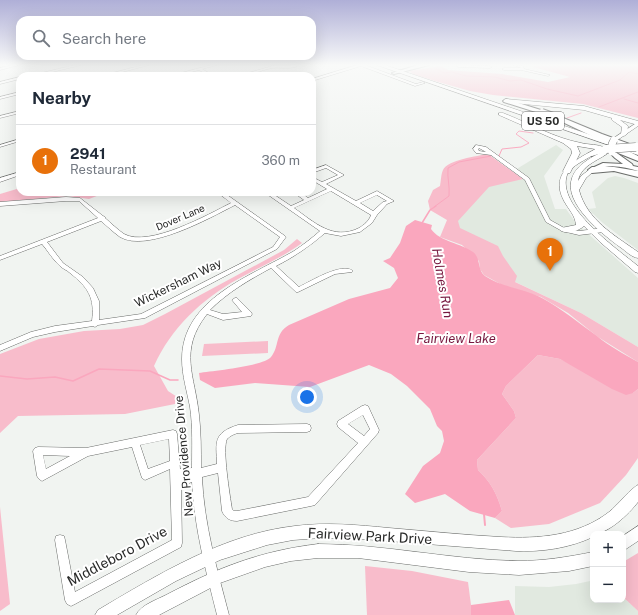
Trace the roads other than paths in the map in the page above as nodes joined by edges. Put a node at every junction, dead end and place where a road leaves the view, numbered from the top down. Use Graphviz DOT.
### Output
graph roads {
  1 [pos="16,94"];
  2 [pos="454,94"];
  3 [pos="459,94"];
  4 [pos="461,94"];
  5 [pos="473,94"];
  6 [pos="457,95"];
  7 [pos="0,98"];
  8 [pos="482,100"];
  9 [pos="506,101"];
  10 [pos="16,113"];
  11 [pos="608,115"];
  12 [pos="0,117"];
  13 [pos="638,125"];
  14 [pos="624,134"];
  15 [pos="614,140"];
  16 [pos="16,141"];
  17 [pos="564,141"];
  18 [pos="622,142"];
  19 [pos="0,146"];
  20 [pos="608,148"];
  21 [pos="638,149"];
  22 [pos="621,152"];
  23 [pos="493,154"];
  24 [pos="592,154"];
  25 [pos="638,158"];
  26 [pos="316,170"];
  27 [pos="592,170"];
  28 [pos="637,170"];
  29 [pos="567,171"];
  30 [pos="16,174"];
  31 [pos="0,180"];
  32 [pos="316,180"];
  33 [pos="322,184"];
  34 [pos="332,189"];
  35 [pos="575,190"];
  36 [pos="226,196"];
  37 [pos="273,196"];
  38 [pos="302,196"];
  39 [pos="308,200"];
  40 [pos="236,203"];
  41 [pos="356,203"];
  42 [pos="0,204"];
  43 [pos="290,208"];
  44 [pos="374,214"];
  45 [pos="579,217"];
  46 [pos="103,218"];
  47 [pos="564,230"];
  48 [pos="604,230"];
  49 [pos="324,231"];
  50 [pos="594,232"];
  51 [pos="44,242"];
  52 [pos="638,256"];
  53 [pos="0,258"];
  54 [pos="272,266"];
  55 [pos="638,270"];
  56 [pos="350,271"];
  57 [pos="235,300"];
  58 [pos="205,311"];
  59 [pos="95,324"];
  60 [pos="0,348"];
  61 [pos="307,428"];
  62 [pos="136,442"];
  63 [pos="364,442"];
  64 [pos="86,452"];
  65 [pos="175,463"];
  66 [pos="222,468"];
  67 [pos="197,473"];
  68 [pos="176,478"];
  69 [pos="638,491"];
  70 [pos="638,534"];
  71 [pos="60,540"];
  72 [pos="626,542"];
  73 [pos="210,557"];
  74 [pos="590,560"];
  75 [pos="214,577"];
  76 [pos="103,615"];
  77 [pos="144,615"];
  78 [pos="223,615"];
  1 -- 7 [label="street"];
  2 -- 6 [label="highway, US 50"];
  3 -- 8 [label="highway"];
  4 -- 8 [label="highway, US 50"];
  5 -- 9 [label="highway"];
  6 -- 17 [label="highway"];
  6 -- 22 [label="highway, US 50"];
  8 -- 20 [label="highway, US 50"];
  9 -- 11 [label="highway"];
  9 -- 21 [label="highway, bridge"];
  10 -- 12 [label="street"];
  11 -- 13 [label="highway"];
  11 -- 14 [label="highway"];
  11 -- 20 [label="highway"];
  13 -- 14 [label="main road"];
  13 -- 18 [label="main road"];
  14 -- 15 [label="main road"];
  15 -- 20 [label="main road, bridge"];
  16 -- 19 [label="street"];
  17 -- 20 [label="highway"];
  17 -- 29 [label="highway"];
  20 -- 21 [label="highway, bridge"];
  20 -- 24 [label="highway"];
  20 -- 28 [label="main road"];
  20 -- 35 [label="main road"];
  22 -- 25 [label="highway"];
  23 -- 47 [label="street"];
  24 -- 29 [label="main road"];
  26 -- 33 [label="street"];
  27 -- 28 [label="highway"];
  27 -- 35 [label="main road"];
  29 -- 45 [label="main road"];
  30 -- 31 [label="street"];
  32 -- 33 [label="street"];
  33 -- 34 [label="street"];
  34 -- 39 [label="street"];
  34 -- 41 [label="street"];
  35 -- 48 [label="main road"];
  36 -- 40 [label="street, Wickersham Way"];
  37 -- 43 [label="street"];
  38 -- 39 [label="street"];
  39 -- 43 [label="street"];
  40 -- 46 [label="street, Dover Lane"];
  40 -- 59 [label="street, Wickersham Way"];
  41 -- 44 [label="street"];
  41 -- 44 [label="street"];
  42 -- 46 [label="street, Dover Lane"];
  43 -- 49 [label="street"];
  44 -- 49 [label="street"];
  45 -- 47 [label="main road"];
  45 -- 50 [label="main road"];
  46 -- 51 [label="street"];
  47 -- 50 [label="street"];
  48 -- 50 [label="street"];
  48 -- 52 [label="main road"];
  49 -- 54 [label="street, New Providence Drive"];
  50 -- 55 [label="main road"];
  51 -- 53 [label="street"];
  51 -- 59 [label="street"];
  54 -- 56 [label="street"];
  54 -- 58 [label="street, New Providence Drive"];
  57 -- 58 [label="street"];
  58 -- 67 [label="street, New Providence Drive"];
  59 -- 60 [label="street, Wickersham Way"];
  61 -- 66 [label="street"];
  62 -- 64 [label="street"];
  62 -- 65 [label="street"];
  62 -- 65 [label="street"];
  63 -- 66 [label="street"];
  64 -- 64 [label="street"];
  65 -- 68 [label="street"];
  66 -- 67 [label="street"];
  67 -- 68 [label="street"];
  67 -- 73 [label="street, New Providence Drive"];
  68 -- 71 [label="street, Middleboro Drive"];
  69 -- 73 [label="main road, Fairview Park Drive"];
  70 -- 72 [label="main road"];
  73 -- 75 [label="street, New Providence Drive"];
  73 -- 76 [label="main road, Fairview Park Drive"];
  74 -- 75 [label="main road, Fairview Park Drive"];
  75 -- 77 [label="main road, Fairview Park Drive"];
  75 -- 78 [label="street, New Providence Drive"];
}
